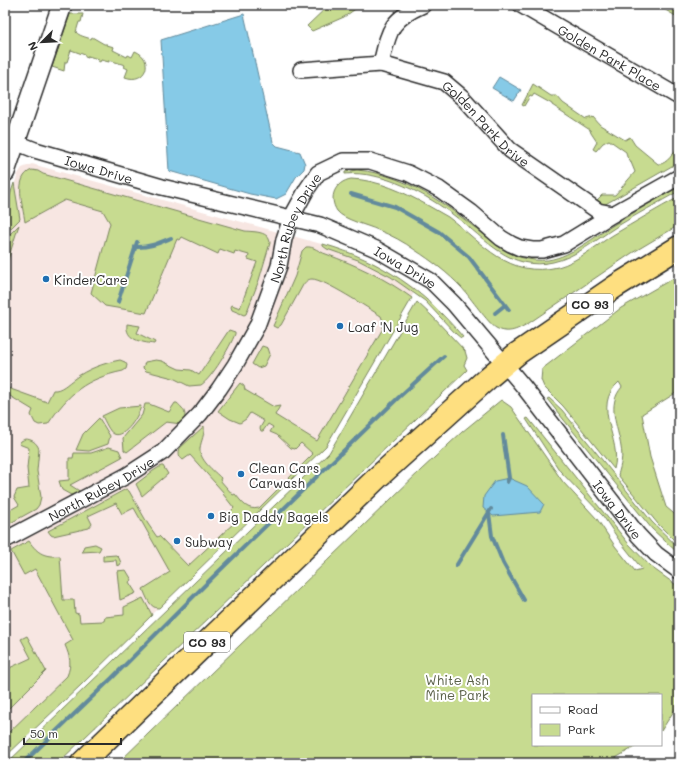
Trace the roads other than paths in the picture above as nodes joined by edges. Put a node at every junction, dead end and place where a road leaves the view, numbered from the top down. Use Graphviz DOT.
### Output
graph roads {
  1 [pos="62,5"];
  2 [pos="423,5"];
  3 [pos="521,5"];
  4 [pos="380,64"];
  5 [pos="301,70"];
  6 [pos="679,97"];
  7 [pos="10,140"];
  8 [pos="5,172"];
  9 [pos="679,177"];
  10 [pos="613,214"];
  11 [pos="291,218"];
  12 [pos="679,247"];
  13 [pos="505,365"];
  14 [pos="5,540"];
  15 [pos="679,571"];
  16 [pos="82,763"];
  1 -- 7 [label="street"];
  2 -- 4 [label="street"];
  3 -- 6 [label="street, Golden Park Place"];
  4 -- 5 [label="street, Golden Park Drive"];
  4 -- 10 [label="street, Golden Park Drive"];
  7 -- 8 [label="street"];
  7 -- 11 [label="street, Iowa Drive"];
  9 -- 10 [label="street, North Rubey Drive"];
  10 -- 11 [label="street, North Rubey Drive"];
  11 -- 13 [label="street, Iowa Drive"];
  11 -- 14 [label="street, North Rubey Drive"];
  12 -- 13 [label="highway, CO 93"];
  13 -- 15 [label="street, Iowa Drive"];
  13 -- 16 [label="highway, CO 93"];
}
